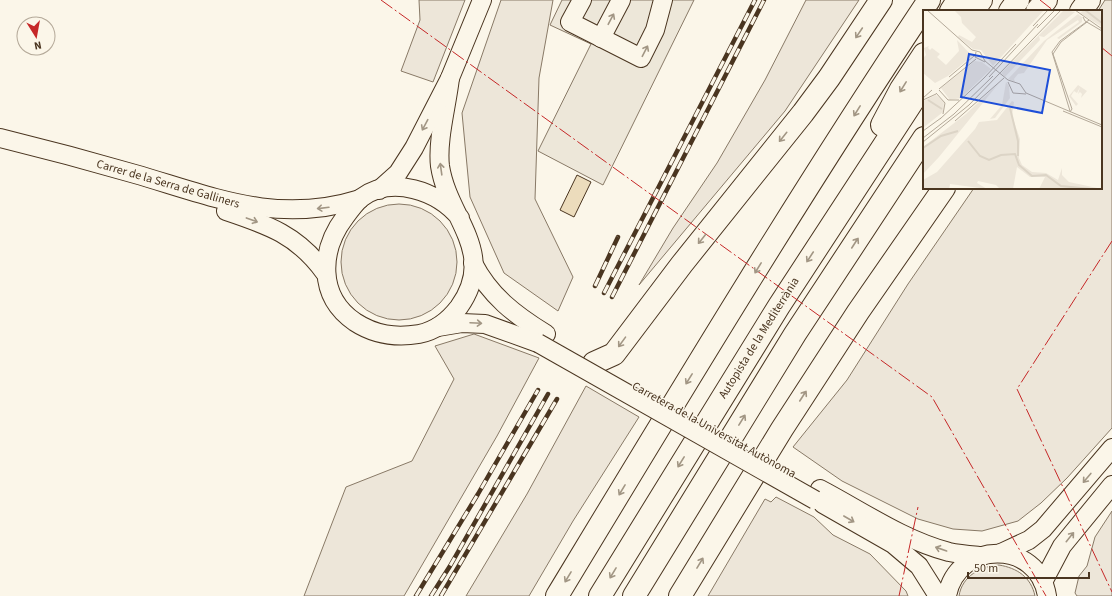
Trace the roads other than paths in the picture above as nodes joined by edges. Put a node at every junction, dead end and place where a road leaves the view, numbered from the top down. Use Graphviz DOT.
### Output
graph roads {
  1 [pos="482,0"];
  2 [pos="582,0"];
  3 [pos="621,0"];
  4 [pos="663,0"];
  5 [pos="881,0"];
  6 [pos="920,0"];
  7 [pos="929,0"];
  8 [pos="958,0"];
  9 [pos="981,0"];
  10 [pos="1018,0"];
  11 [pos="1046,0"];
  12 [pos="1074,0"];
  13 [pos="1089,0"];
  14 [pos="952,10"];
  15 [pos="974,10"];
  16 [pos="1011,10"];
  17 [pos="1038,10"];
  18 [pos="1068,10"];
  19 [pos="1082,10"];
  20 [pos="601,38"];
  21 [pos="923,56"];
  22 [pos="450,78"];
  23 [pos="877,78"];
  24 [pos="923,86"];
  25 [pos="0,138"];
  26 [pos="923,140"];
  27 [pos="0,147"];
  28 [pos="923,158"];
  29 [pos="943,189"];
  30 [pos="958,189"];
  31 [pos="379,190"];
  32 [pos="361,198"];
  33 [pos="460,218"];
  34 [pos="868,222"];
  35 [pos="825,234"];
  36 [pos="473,263"];
  37 [pos="325,273"];
  38 [pos="858,312"];
  39 [pos="437,327"];
  40 [pos="542,339"];
  41 [pos="594,362"];
  42 [pos="1112,448"];
  43 [pos="1112,485"];
  44 [pos="818,495"];
  45 [pos="1001,553"];
  46 [pos="980,556"];
  47 [pos="1045,589"];
  48 [pos="557,596"];
  49 [pos="600,596"];
  50 [pos="634,596"];
  51 [pos="680,596"];
  52 [pos="938,596"];
  53 [pos="947,596"];
  1 -- 22 [label="street"];
  2 -- 20 [label="street"];
  20 -- 3 [label="street, one-way"];
  20 -- 4 [label="street, one-way"];
  5 -- 41 [label="highway, one-way"];
  6 -- 23 [label="highway"];
  7 -- 23 [label="highway"];
  8 -- 14 [label="highway"];
  9 -- 15 [label="highway"];
  10 -- 16 [label="highway"];
  11 -- 17 [label="highway"];
  12 -- 18 [label="highway"];
  13 -- 19 [label="highway"];
  21 -- 35 [label="highway, one-way"];
  22 -- 31 [label="street, one-way"];
  33 -- 22 [label="street, one-way"];
  23 -- 48 [label="highway, one-way"];
  24 -- 35 [label="highway, Autopista de la Mediterrània"];
  32 -- 25 [label="street, Carrer de la Serra de Galliners, one-way"];
  26 -- 34 [label="highway"];
  27 -- 37 [label="street, Carrer de la Serra de Galliners, one-way"];
  28 -- 34 [label="highway"];
  29 -- 38 [label="highway"];
  30 -- 38 [label="highway"];
  31 -- 32 [label="street, Carrer de la Serra de Galliners"];
  31 -- 33 [label="street"];
  32 -- 37 [label="street"];
  33 -- 36 [label="street"];
  50 -- 34 [label="highway, one-way"];
  35 -- 49 [label="highway, Autopista de la Mediterrània, one-way"];
  36 -- 39 [label="street"];
  36 -- 40 [label="street, Carretera de la Universitat Autònoma"];
  37 -- 39 [label="street"];
  51 -- 38 [label="highway, one-way"];
  39 -- 40 [label="street, Carretera de la Universitat Autònoma, one-way"];
  40 -- 41 [label="street, Carretera de la Universitat Autònoma"];
  40 -- 44 [label="street, Carretera de la Universitat Autònoma, bridge"];
  41 -- 44 [label="street, Carretera de la Universitat Autònoma"];
  42 -- 45 [label="street, one-way"];
  47 -- 43 [label="street, one-way"];
  46 -- 44 [label="street, Carretera de la Universitat Autònoma, one-way"];
  44 -- 52 [label="street, Carretera de la Universitat Autònoma, one-way"];
  45 -- 46 [label="street"];
  45 -- 47 [label="street"];
  46 -- 53 [label="street"];
}
